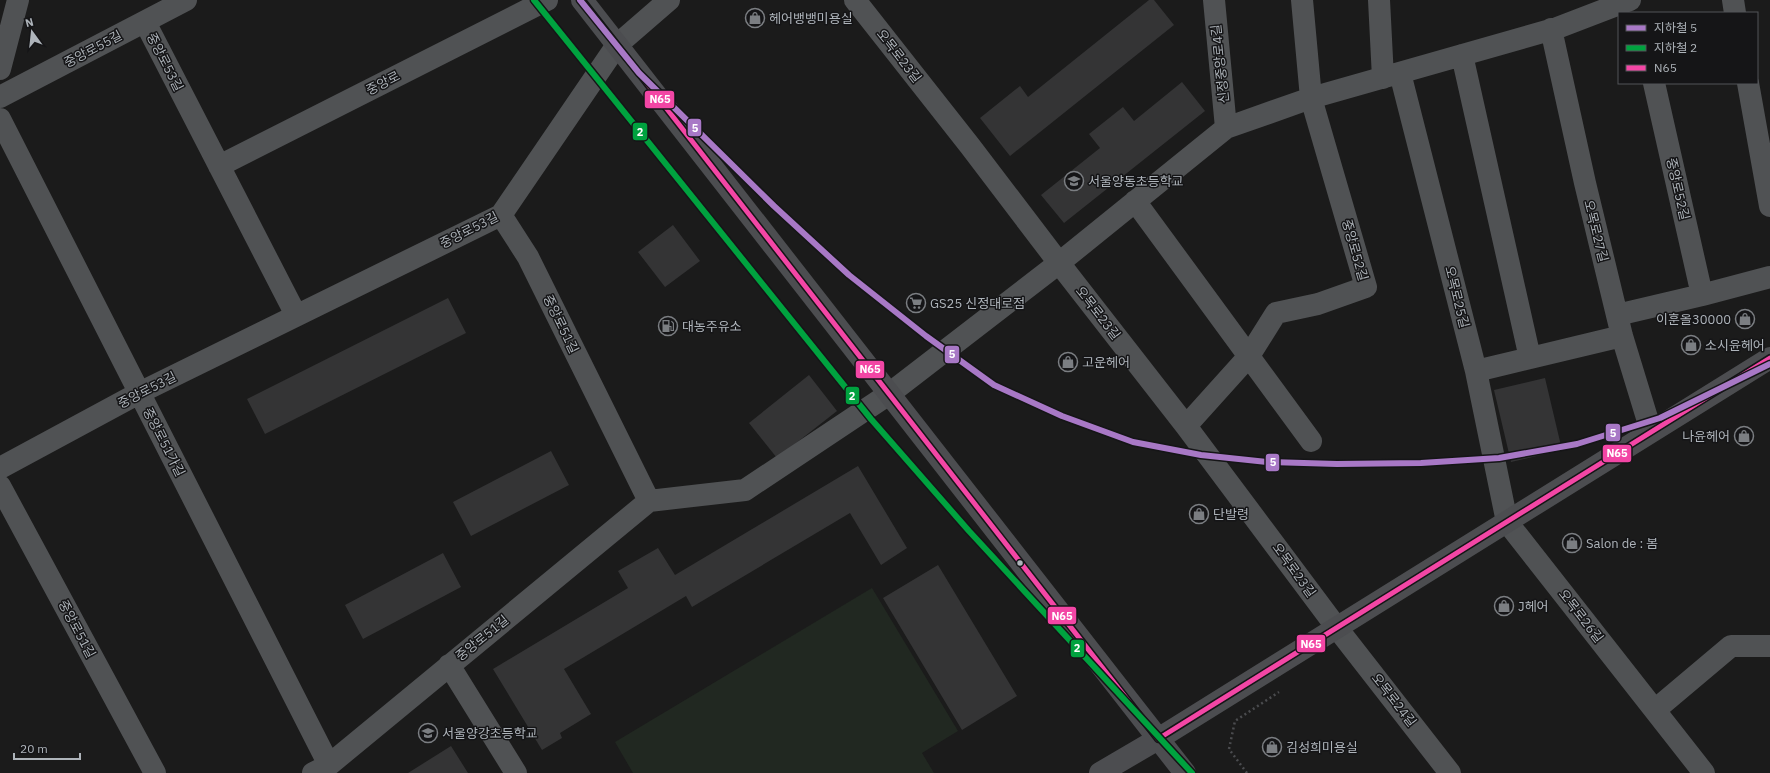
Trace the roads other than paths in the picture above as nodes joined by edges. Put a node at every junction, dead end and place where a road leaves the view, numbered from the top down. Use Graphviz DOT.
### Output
graph roads {
  1 [pos="18,0"];
  2 [pos="186,0"];
  3 [pos="547,0"];
  4 [pos="582,0"];
  5 [pos="669,0"];
  6 [pos="855,0"];
  7 [pos="1214,0"];
  8 [pos="1302,0"];
  9 [pos="1379,0"];
  10 [pos="1630,0"];
  11 [pos="1635,0"];
  12 [pos="1733,0"];
  13 [pos="1638,12"];
  14 [pos="1735,12"];
  15 [pos="145,22"];
  16 [pos="1551,29"];
  17 [pos="617,45"];
  18 [pos="1462,55"];
  19 [pos="0,68"];
  20 [pos="1392,76"];
  21 [pos="1654,84"];
  22 [pos="1748,84"];
  23 [pos="0,97"];
  24 [pos="1311,98"];
  25 [pos="0,119"];
  26 [pos="1226,128"];
  27 [pos="1764,132"];
  28 [pos="219,166"];
  29 [pos="1135,202"];
  30 [pos="1770,206"];
  31 [pos="501,215"];
  32 [pos="1059,263"];
  33 [pos="1770,277"];
  34 [pos="1702,296"];
  35 [pos="296,315"];
  36 [pos="1617,315"];
  37 [pos="1622,336"];
  38 [pos="1248,356"];
  39 [pos="1530,358"];
  40 [pos="1770,358"];
  41 [pos="1476,370"];
  42 [pos="139,393"];
  43 [pos="889,394"];
  44 [pos="1186,426"];
  45 [pos="1651,431"];
  46 [pos="1311,440"];
  47 [pos="0,468"];
  48 [pos="0,486"];
  49 [pos="649,501"];
  50 [pos="1507,522"];
  51 [pos="1337,628"];
  52 [pos="1770,646"];
  53 [pos="449,665"];
  54 [pos="1655,710"];
  55 [pos="1158,740"];
  56 [pos="321,769"];
  57 [pos="155,773"];
  58 [pos="516,773"];
  59 [pos="1100,773"];
  60 [pos="1185,773"];
  61 [pos="1450,773"];
  62 [pos="1704,773"];
  1 -- 19 [label="street"];
  2 -- 15 [label="street, 중앙로55길"];
  3 -- 28 [label="street, 중앙로"];
  4 -- 17 [label="main road"];
  5 -- 17 [label="street, 중앙로53길"];
  6 -- 32 [label="street, 오목로23길"];
  7 -- 26 [label="street, 신정중앙로4길"];
  8 -- 24 [label="street"];
  9 -- 20 [label="street, 오목로25길"];
  10 -- 16 [label="street"];
  11 -- 13 [label="street"];
  12 -- 14 [label="street"];
  15 -- 23 [label="street, 중앙로55길"];
  15 -- 28 [label="street, 중앙로53길"];
  16 -- 18 [label="street"];
  16 -- 36 [label="street, 오목로27길"];
  17 -- 31 [label="street, 중앙로53길"];
  17 -- 43 [label="main road"];
  18 -- 20 [label="street"];
  18 -- 39 [label="street"];
  20 -- 24 [label="street"];
  20 -- 41 [label="street, 오목로25길"];
  21 -- 34 [label="street, 중앙로52길"];
  22 -- 27 [label="street"];
  24 -- 26 [label="street"];
  24 -- 38 [label="street, 중앙로52길"];
  25 -- 42 [label="street, 중앙로51가길"];
  26 -- 29 [label="street"];
  27 -- 30 [label="street"];
  28 -- 35 [label="street, 중앙로53길"];
  29 -- 32 [label="street"];
  29 -- 38 [label="street"];
  31 -- 35 [label="street, 중앙로53길"];
  31 -- 49 [label="street, 중앙로51길"];
  32 -- 43 [label="street"];
  32 -- 44 [label="street, 오목로23길"];
  33 -- 34 [label="street"];
  34 -- 36 [label="street"];
  35 -- 42 [label="street, 중앙로53길"];
  36 -- 37 [label="street, 오목로27길"];
  37 -- 39 [label="street"];
  37 -- 45 [label="street, 오목로27길"];
  38 -- 44 [label="street"];
  38 -- 46 [label="street"];
  39 -- 41 [label="street"];
  40 -- 45 [label="main road"];
  41 -- 50 [label="street, 오목로25길"];
  42 -- 47 [label="street, 중앙로53길"];
  42 -- 56 [label="street, 중앙로51가길"];
  43 -- 49 [label="street"];
  43 -- 55 [label="main road"];
  44 -- 51 [label="street, 오목로23길"];
  45 -- 50 [label="main road"];
  48 -- 57 [label="street, 중앙로51길"];
  49 -- 53 [label="street, 중앙로51길"];
  50 -- 51 [label="main road"];
  50 -- 54 [label="street, 오목로26길"];
  51 -- 55 [label="main road"];
  51 -- 61 [label="street, 오목로24길"];
  52 -- 54 [label="street"];
  53 -- 56 [label="street, 중앙로51길"];
  53 -- 58 [label="street"];
  54 -- 62 [label="street, 오목로26길"];
  55 -- 59 [label="main road"];
  55 -- 60 [label="main road"];
}
